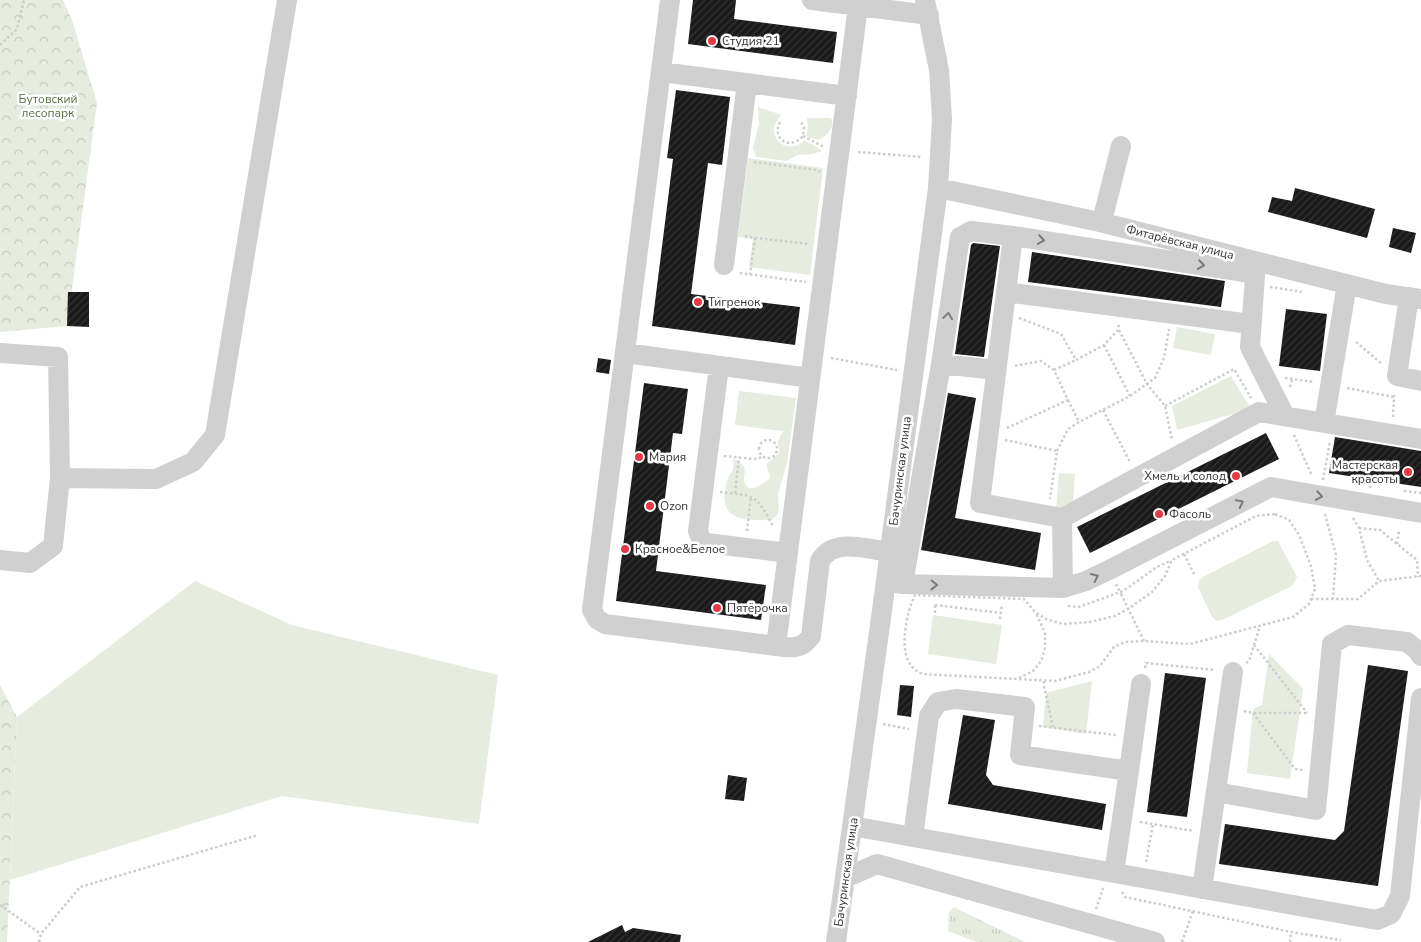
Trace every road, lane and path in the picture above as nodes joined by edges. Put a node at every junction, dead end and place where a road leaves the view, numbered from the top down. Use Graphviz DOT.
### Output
graph roads {
  1 [pos="24,0"];
  2 [pos="286,0"];
  3 [pos="670,0"];
  4 [pos="812,0"];
  5 [pos="858,6"];
  6 [pos="927,8"];
  7 [pos="0,45"];
  8 [pos="661,72"];
  9 [pos="748,83"];
  10 [pos="846,96"];
  11 [pos="780,122"];
  12 [pos="801,122"];
  13 [pos="1122,146"];
  14 [pos="840,150"];
  15 [pos="928,158"];
  16 [pos="750,164"];
  17 [pos="820,174"];
  18 [pos="938,188"];
  19 [pos="1100,222"];
  20 [pos="741,234"];
  21 [pos="1013,236"];
  22 [pos="755,238"];
  23 [pos="812,241"];
  24 [pos="1256,262"];
  25 [pos="724,265"];
  26 [pos="750,275"];
  27 [pos="822,284"];
  28 [pos="1347,284"];
  29 [pos="1006,292"];
  30 [pos="1415,298"];
  31 [pos="1119,306"];
  32 [pos="1003,312"];
  33 [pos="1172,313"];
  34 [pos="1251,324"];
  35 [pos="1118,330"];
  36 [pos="1338,337"];
  37 [pos="1104,345"];
  38 [pos="0,353"];
  39 [pos="625,354"];
  40 [pos="813,355"];
  41 [pos="1076,360"];
  42 [pos="941,364"];
  43 [pos="719,366"];
  44 [pos="996,370"];
  45 [pos="1054,370"];
  46 [pos="903,371"];
  47 [pos="1392,372"];
  48 [pos="810,378"];
  49 [pos="1421,381"];
  50 [pos="1147,384"];
  51 [pos="1130,396"];
  52 [pos="1068,400"];
  53 [pos="1165,406"];
  54 [pos="1103,410"];
  55 [pos="1259,412"];
  56 [pos="1286,416"];
  57 [pos="1080,422"];
  58 [pos="1328,423"];
  59 [pos="1391,434"];
  60 [pos="988,436"];
  61 [pos="1421,439"];
  62 [pos="1058,451"];
  63 [pos="708,453"];
  64 [pos="763,457"];
  65 [pos="1175,457"];
  66 [pos="739,458"];
  67 [pos="1138,476"];
  68 [pos="60,478"];
  69 [pos="703,490"];
  70 [pos="1401,490"];
  71 [pos="1421,493"];
  72 [pos="734,494"];
  73 [pos="751,496"];
  74 [pos="1320,496"];
  75 [pos="1421,513"];
  76 [pos="1055,517"];
  77 [pos="775,529"];
  78 [pos="1399,530"];
  79 [pos="1397,544"];
  80 [pos="744,548"];
  81 [pos="889,552"];
  82 [pos="788,553"];
  83 [pos="1184,554"];
  84 [pos="0,560"];
  85 [pos="1195,576"];
  86 [pos="1420,576"];
  87 [pos="1380,581"];
  88 [pos="894,583"];
  89 [pos="1116,584"];
  90 [pos="1063,588"];
  91 [pos="1002,597"];
  92 [pos="1311,599"];
  93 [pos="1333,599"];
  94 [pos="935,605"];
  95 [pos="1128,609"];
  96 [pos="1035,612"];
  97 [pos="1001,613"];
  98 [pos="1000,620"];
  99 [pos="1260,626"];
  100 [pos="1144,641"];
  101 [pos="1254,645"];
  102 [pos="776,646"];
  103 [pos="1421,656"];
  104 [pos="1233,672"];
  105 [pos="1017,679"];
  106 [pos="1044,681"];
  107 [pos="1141,684"];
  108 [pos="1421,698"];
  109 [pos="1316,713"];
  110 [pos="879,724"];
  111 [pos="1023,724"];
  112 [pos="1053,727"];
  113 [pos="927,732"];
  114 [pos="1134,738"];
  115 [pos="1129,771"];
  116 [pos="1319,772"];
  117 [pos="1216,792"];
  118 [pos="1122,819"];
  119 [pos="1153,824"];
  120 [pos="852,826"];
  121 [pos="1210,833"];
  122 [pos="258,835"];
  123 [pos="913,837"];
  124 [pos="845,878"];
  125 [pos="1121,878"];
  126 [pos="1202,889"];
  127 [pos="0,905"];
  128 [pos="1192,911"];
  129 [pos="1090,923"];
  130 [pos="1291,932"];
  131 [pos="41,934"];
  132 [pos="1341,940"];
  133 [pos="39,942"];
  134 [pos="836,942"];
  135 [pos="1155,942"];
  136 [pos="1182,942"];
  137 [pos="1290,942"];
  1 -- 7 [label="path"];
  2 -- 68 [label="street"];
  3 -- 8 [label="street"];
  4 -- 5 [label="street"];
  5 -- 6 [label="street"];
  5 -- 10 [label="street"];
  6 -- 18 [label="street, Бачуринская улица"];
  8 -- 9 [label="street"];
  8 -- 39 [label="street"];
  9 -- 10 [label="street"];
  9 -- 25 [label="street"];
  10 -- 14 [label="street"];
  11 -- 12 [label="path"];
  13 -- 19 [label="street"];
  14 -- 15 [label="path"];
  14 -- 27 [label="street"];
  16 -- 17 [label="path"];
  18 -- 19 [label="street, Фитарёвская улица"];
  18 -- 81 [label="street, Бачуринская улица"];
  19 -- 24 [label="street, Фитарёвская улица"];
  20 -- 22 [label="path"];
  21 -- 24 [label="street, one-way"];
  21 -- 29 [label="street"];
  42 -- 21 [label="street, one-way"];
  22 -- 23 [label="path"];
  22 -- 26 [label="path"];
  24 -- 28 [label="street, Фитарёвская улица"];
  24 -- 34 [label="street"];
  25 -- 26 [label="path"];
  26 -- 27 [label="path"];
  27 -- 40 [label="street"];
  28 -- 30 [label="street, Фитарёвская улица"];
  28 -- 36 [label="street"];
  29 -- 31 [label="street"];
  29 -- 32 [label="street"];
  30 -- 47 [label="street"];
  31 -- 33 [label="street"];
  31 -- 35 [label="path"];
  32 -- 41 [label="path"];
  32 -- 44 [label="street"];
  33 -- 34 [label="street"];
  33 -- 50 [label="path"];
  34 -- 56 [label="street"];
  35 -- 37 [label="path"];
  35 -- 50 [label="path"];
  36 -- 47 [label="path"];
  36 -- 58 [label="street"];
  37 -- 41 [label="path"];
  37 -- 51 [label="path"];
  38 -- 68 [label="street"];
  39 -- 43 [label="street"];
  39 -- 102 [label="street"];
  40 -- 46 [label="path"];
  40 -- 48 [label="street"];
  41 -- 45 [label="path"];
  42 -- 44 [label="street"];
  42 -- 88 [label="street"];
  43 -- 48 [label="street"];
  43 -- 63 [label="street"];
  44 -- 45 [label="path"];
  44 -- 60 [label="street"];
  45 -- 52 [label="path"];
  47 -- 49 [label="street"];
  47 -- 59 [label="path"];
  48 -- 82 [label="street"];
  50 -- 51 [label="path"];
  50 -- 53 [label="path"];
  51 -- 54 [label="path"];
  52 -- 57 [label="path"];
  52 -- 60 [label="path"];
  53 -- 55 [label="path"];
  53 -- 65 [label="path"];
  54 -- 57 [label="path"];
  54 -- 67 [label="path"];
  55 -- 56 [label="street"];
  55 -- 65 [label="street"];
  56 -- 58 [label="street"];
  56 -- 74 [label="path"];
  57 -- 62 [label="path"];
  58 -- 59 [label="street"];
  58 -- 74 [label="path"];
  59 -- 61 [label="street"];
  60 -- 62 [label="path"];
  60 -- 76 [label="street"];
  62 -- 76 [label="path"];
  63 -- 66 [label="path"];
  63 -- 69 [label="street"];
  64 -- 64 [label="path"];
  64 -- 66 [label="path"];
  65 -- 67 [label="street"];
  66 -- 72 [label="path"];
  67 -- 76 [label="street"];
  68 -- 84 [label="street"];
  69 -- 72 [label="path"];
  69 -- 80 [label="street"];
  70 -- 71 [label="path"];
  72 -- 73 [label="path"];
  73 -- 77 [label="path"];
  73 -- 80 [label="path"];
  74 -- 75 [label="street"];
  90 -- 74 [label="street, one-way"];
  74 -- 93 [label="path"];
  76 -- 90 [label="street"];
  78 -- 79 [label="path"];
  79 -- 86 [label="path"];
  79 -- 87 [label="path"];
  80 -- 82 [label="street"];
  81 -- 88 [label="street, Бачуринская улица"];
  81 -- 102 [label="street"];
  82 -- 102 [label="street"];
  83 -- 85 [label="path"];
  83 -- 92 [label="path"];
  83 -- 95 [label="path"];
  86 -- 87 [label="path"];
  87 -- 93 [label="path"];
  88 -- 90 [label="street, one-way"];
  88 -- 120 [label="street, Бачуринская улица"];
  89 -- 95 [label="path, bridge"];
  91 -- 96 [label="path"];
  91 -- 97 [label="path"];
  91 -- 105 [label="path"];
  92 -- 93 [label="path"];
  92 -- 99 [label="path"];
  94 -- 97 [label="path"];
  95 -- 96 [label="path"];
  95 -- 100 [label="path"];
  96 -- 105 [label="path"];
  97 -- 98 [label="path"];
  99 -- 100 [label="path"];
  99 -- 101 [label="path"];
  100 -- 106 [label="path"];
  101 -- 104 [label="path"];
  101 -- 109 [label="path"];
  103 -- 109 [label="street"];
  104 -- 107 [label="path"];
  104 -- 117 [label="street"];
  105 -- 106 [label="path"];
  106 -- 112 [label="path"];
  107 -- 114 [label="street"];
  108 -- 126 [label="street"];
  109 -- 116 [label="street"];
  109 -- 116 [label="path"];
  110 -- 113 [label="path"];
  111 -- 112 [label="path"];
  111 -- 113 [label="street"];
  111 -- 115 [label="street"];
  112 -- 114 [label="path"];
  113 -- 123 [label="street"];
  114 -- 115 [label="street"];
  115 -- 118 [label="street"];
  116 -- 117 [label="street"];
  117 -- 121 [label="street"];
  118 -- 119 [label="path"];
  118 -- 125 [label="street"];
  119 -- 121 [label="path"];
  119 -- 125 [label="path"];
  120 -- 123 [label="street"];
  120 -- 124 [label="street, Бачуринская улица"];
  121 -- 126 [label="street"];
  122 -- 131 [label="path"];
  123 -- 125 [label="street"];
  124 -- 129 [label="street"];
  124 -- 134 [label="street, Бачуринская улица"];
  125 -- 126 [label="street"];
  125 -- 128 [label="path"];
  125 -- 129 [label="path"];
  127 -- 131 [label="path"];
  128 -- 130 [label="path"];
  128 -- 136 [label="path"];
  129 -- 135 [label="street"];
  130 -- 132 [label="path"];
  130 -- 137 [label="path"];
  131 -- 133 [label="path"];
}
